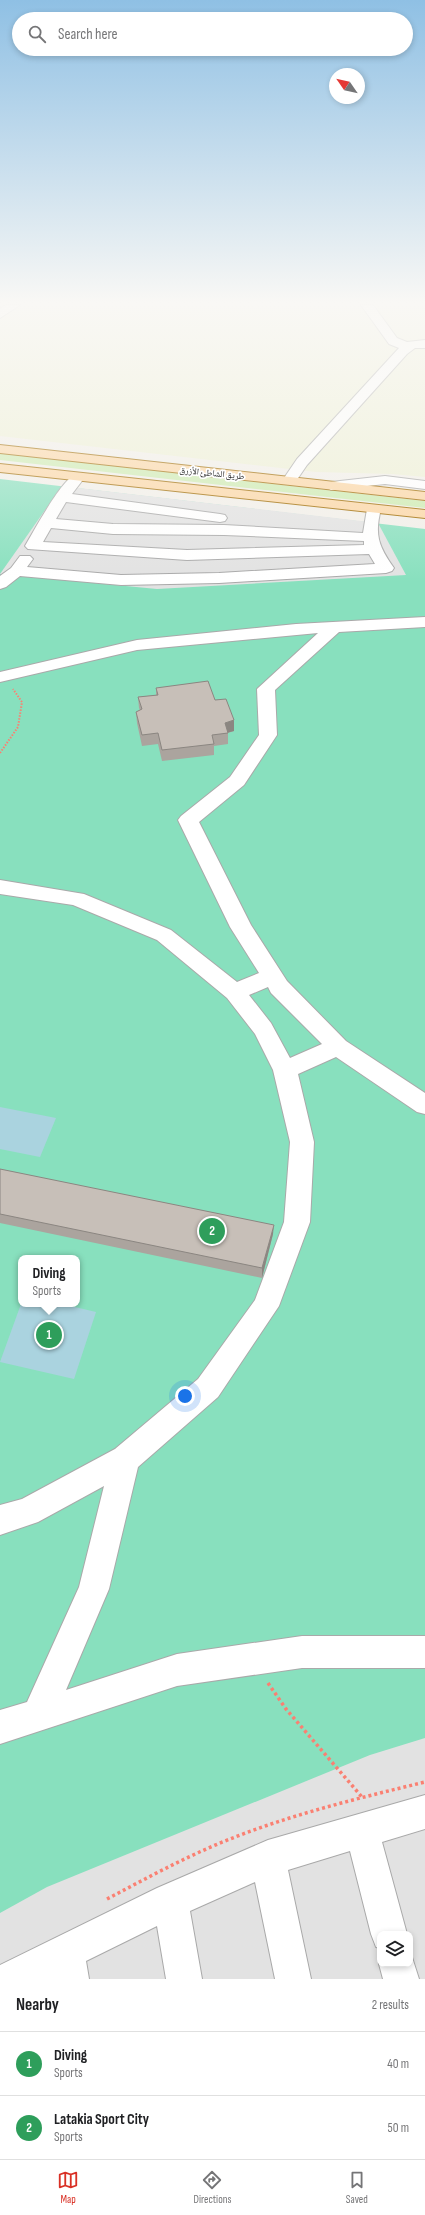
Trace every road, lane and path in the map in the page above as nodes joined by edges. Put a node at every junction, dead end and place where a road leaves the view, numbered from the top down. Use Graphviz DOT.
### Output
graph roads {
  1 [pos="360,397"];
  2 [pos="0,449"];
  3 [pos="0,468"];
  4 [pos="78,477"];
  5 [pos="289,482"];
  6 [pos="425,485"];
  7 [pos="331,486"];
  8 [pos="425,496"];
  9 [pos="62,497"];
  10 [pos="374,509"];
  11 [pos="425,514"];
  12 [pos="47,523"];
  13 [pos="371,543"];
  14 [pos="33,546"];
  15 [pos="17,571"];
  16 [pos="1,585"];
  17 [pos="425,622"];
  18 [pos="334,627"];
  19 [pos="1,674"];
  20 [pos="0,753"];
  21 [pos="0,887"];
  22 [pos="272,976"];
  23 [pos="235,992"];
  24 [pos="338,1047"];
  25 [pos="285,1070"];
  26 [pos="425,1105"];
  27 [pos="125,1459"];
  28 [pos="0,1520"];
  29 [pos="425,1652"];
  30 [pos="260,1658"];
  31 [pos="38,1714"];
  32 [pos="0,1727"];
  33 [pos="425,1812"];
  34 [pos="362,1814"];
  35 [pos="268,1858"];
  36 [pos="170,1901"];
  37 [pos="388,1931"];
  38 [pos="68,1965"];
  39 [pos="398,1967"];
  40 [pos="10,1979"];
  41 [pos="184,1979"];
  42 [pos="293,1979"];
  43 [pos="401,1979"];
  1 -- 5 [label="street"];
  2 -- 5 [label="main road, طريق الشاطئ الأزرق"];
  3 -- 4 [label="main road, طريق الشاطئ الأزرق"];
  4 -- 9 [label="street"];
  4 -- 10 [label="main road, طريق الشاطئ الأزرق"];
  5 -- 7 [label="main road, طريق الشاطئ الأزرق"];
  6 -- 7 [label="street"];
  7 -- 8 [label="main road, طريق الشاطئ الأزرق"];
  9 -- 12 [label="street"];
  9 -- 13 [label="street"];
  10 -- 11 [label="main road, طريق الشاطئ الأزرق"];
  10 -- 13 [label="street"];
  12 -- 13 [label="street"];
  12 -- 14 [label="street"];
  13 -- 14 [label="street"];
  13 -- 15 [label="street"];
  14 -- 15 [label="street"];
  15 -- 16 [label="street"];
  17 -- 18 [label="street"];
  18 -- 19 [label="street"];
  18 -- 22 [label="street"];
  19 -- 20 [label="path"];
  21 -- 23 [label="street"];
  22 -- 23 [label="street"];
  22 -- 24 [label="street"];
  23 -- 25 [label="street"];
  24 -- 25 [label="street"];
  24 -- 26 [label="street"];
  25 -- 27 [label="street"];
  27 -- 28 [label="street"];
  27 -- 31 [label="street"];
  29 -- 30 [label="street"];
  30 -- 31 [label="street"];
  30 -- 34 [label="path"];
  31 -- 32 [label="street"];
  33 -- 34 [label="street"];
  34 -- 35 [label="street"];
  34 -- 37 [label="street"];
  35 -- 36 [label="street"];
  35 -- 42 [label="street"];
  36 -- 38 [label="street"];
  36 -- 41 [label="street"];
  38 -- 40 [label="street"];
  39 -- 43 [label="street"];
}
